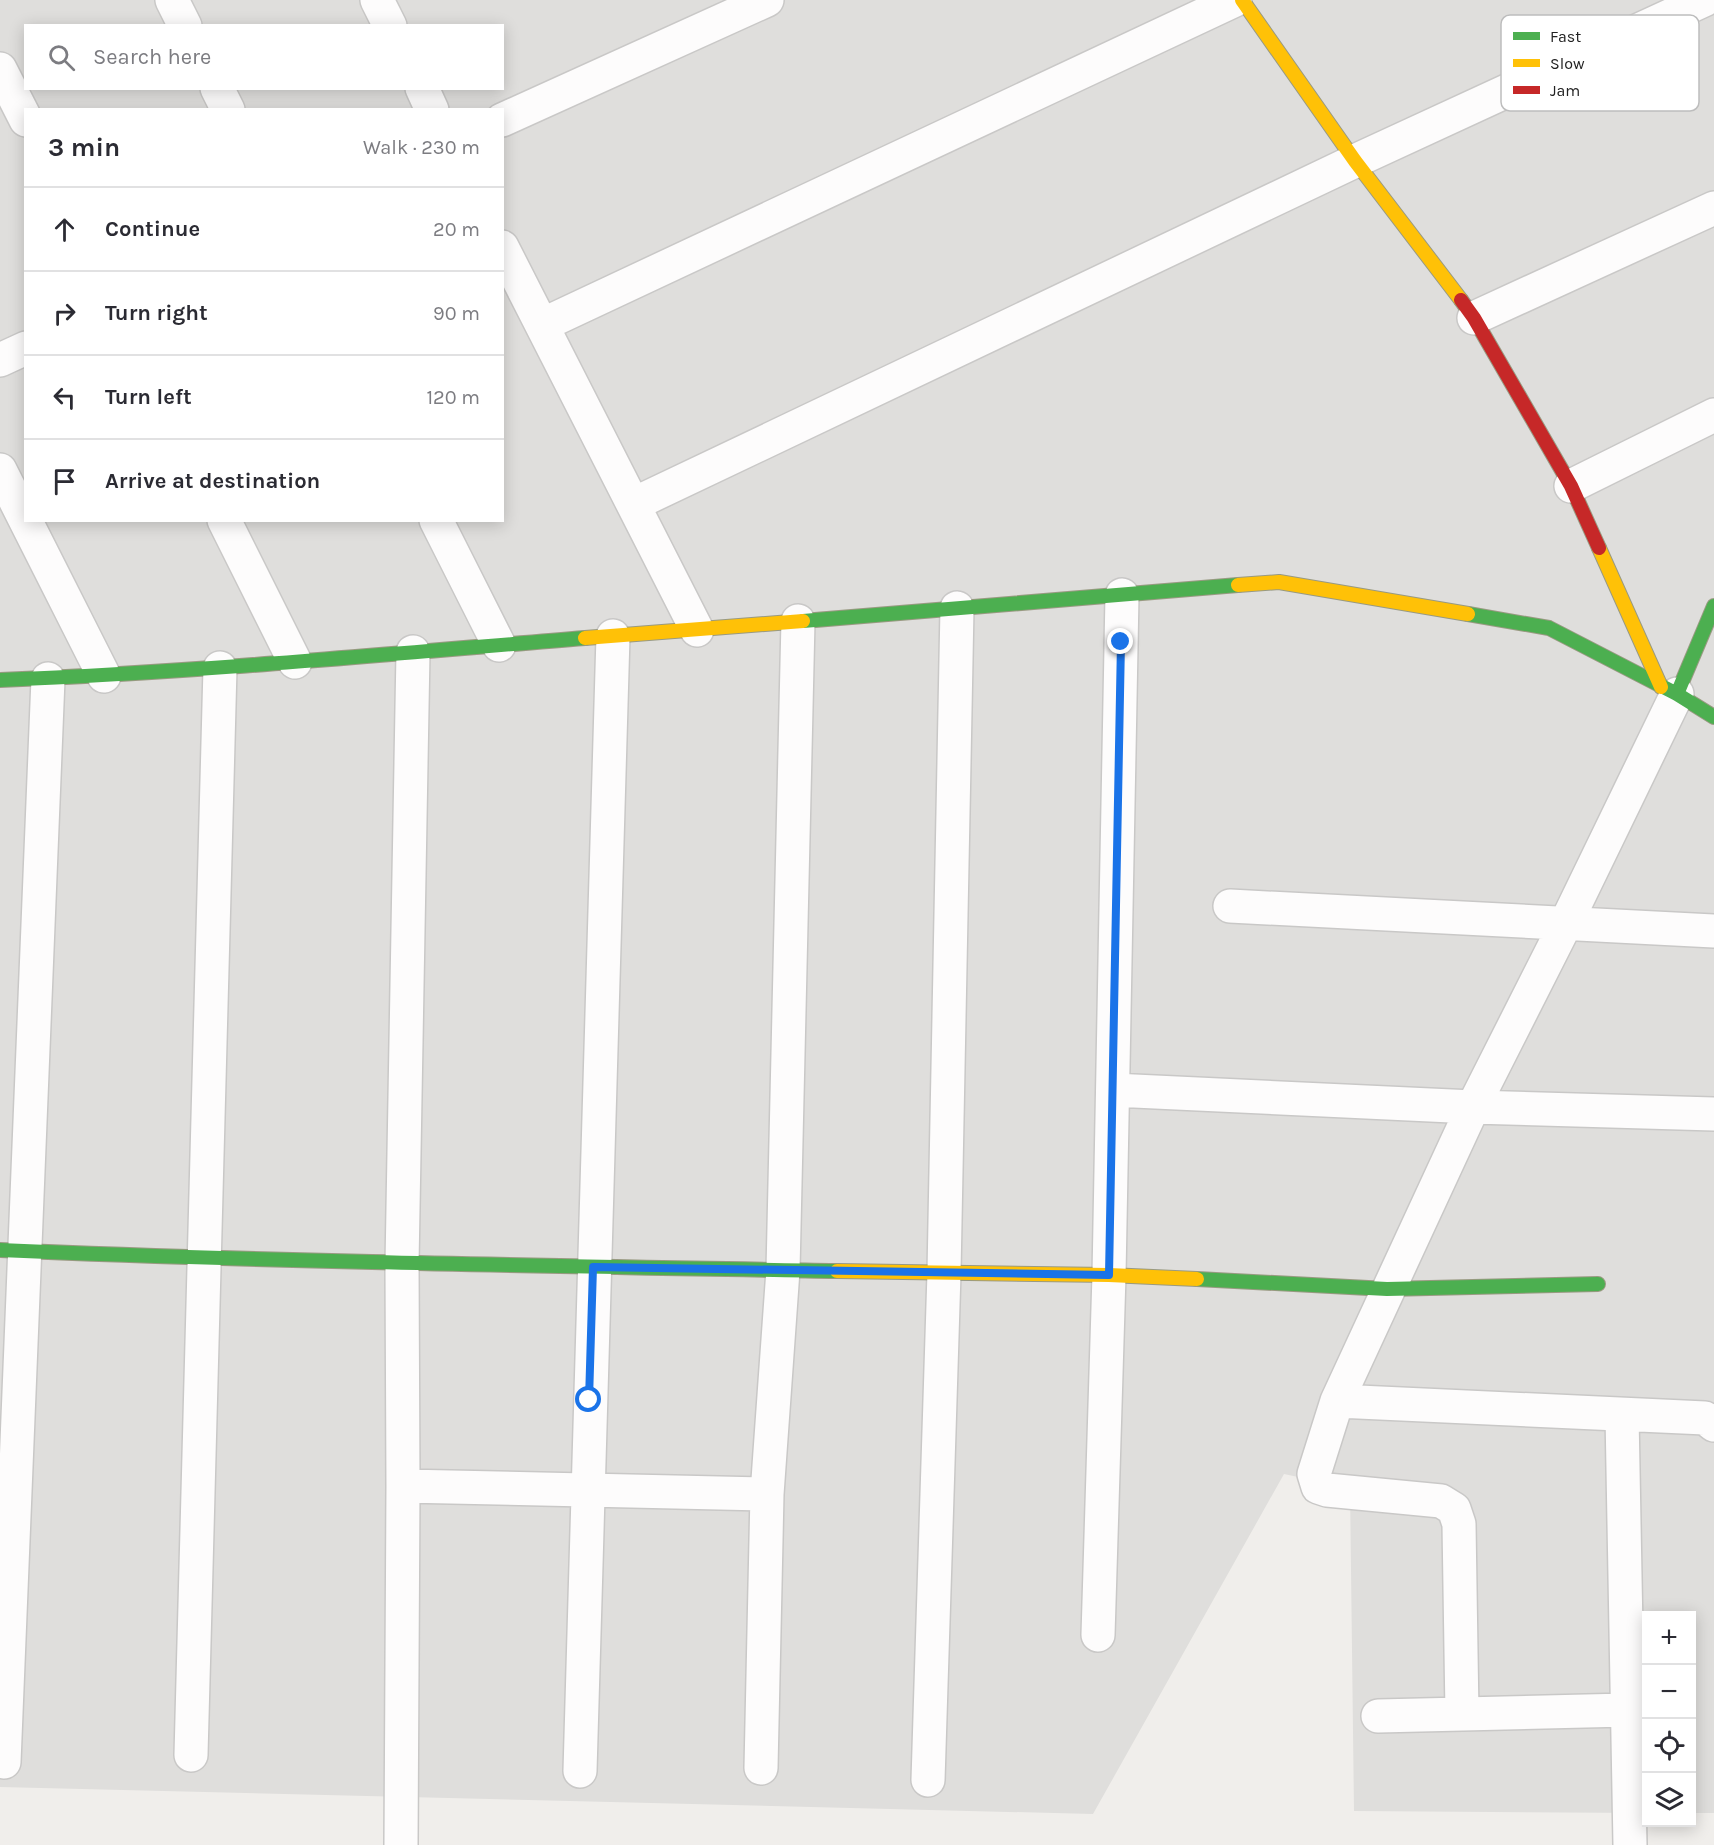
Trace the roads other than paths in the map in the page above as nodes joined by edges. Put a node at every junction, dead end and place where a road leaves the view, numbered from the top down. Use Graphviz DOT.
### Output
graph roads {
  1 [pos="172,0"];
  2 [pos="377,0"];
  3 [pos="767,0"];
  4 [pos="1235,0"];
  5 [pos="1242,0"];
  6 [pos="1704,0"];
  7 [pos="1671,15"];
  8 [pos="184,24"];
  9 [pos="389,24"];
  10 [pos="0,69"];
  11 [pos="218,90"];
  12 [pos="423,90"];
  13 [pos="1501,94"];
  14 [pos="227,108"];
  15 [pos="431,108"];
  16 [pos="24,116"];
  17 [pos="504,119"];
  18 [pos="1355,161"];
  19 [pos="1714,208"];
  20 [pos="504,251"];
  21 [pos="1474,318"];
  22 [pos="542,325"];
  23 [pos="24,349"];
  24 [pos="0,360"];
  25 [pos="1714,415"];
  26 [pos="0,470"];
  27 [pos="1571,486"];
  28 [pos="633,504"];
  29 [pos="24,517"];
  30 [pos="24,522"];
  31 [pos="27,522"];
  32 [pos="226,522"];
  33 [pos="437,522"];
  34 [pos="0,534"];
  35 [pos="1122,595"];
  36 [pos="1714,606"];
  37 [pos="957,608"];
  38 [pos="798,621"];
  39 [pos="697,630"];
  40 [pos="613,636"];
  41 [pos="499,645"];
  42 [pos="413,652"];
  43 [pos="295,662"];
  44 [pos="220,668"];
  45 [pos="104,676"];
  46 [pos="48,679"];
  47 [pos="0,680"];
  48 [pos="1669,691"];
  49 [pos="1714,717"];
  50 [pos="1230,906"];
  51 [pos="1566,923"];
  52 [pos="1714,932"];
  53 [pos="1113,1090"];
  54 [pos="1473,1107"];
  55 [pos="1714,1113"];
  56 [pos="12,1250"];
  57 [pos="203,1259"];
  58 [pos="402,1264"];
  59 [pos="593,1267"];
  60 [pos="783,1270"];
  61 [pos="944,1273"];
  62 [pos="1109,1275"];
  63 [pos="1598,1284"];
  64 [pos="1387,1289"];
  65 [pos="1336,1401"];
  66 [pos="1622,1415"];
  67 [pos="1714,1425"];
  68 [pos="404,1486"];
  69 [pos="587,1489"];
  70 [pos="767,1494"];
  71 [pos="1098,1635"];
  72 [pos="1627,1710"];
  73 [pos="1462,1714"];
  74 [pos="1378,1716"];
  75 [pos="191,1755"];
  76 [pos="4,1762"];
  77 [pos="761,1768"];
  78 [pos="580,1771"];
  79 [pos="928,1780"];
  80 [pos="401,1845"];
  81 [pos="1630,1845"];
  1 -- 8 [label="street"];
  2 -- 9 [label="street"];
  3 -- 17 [label="street"];
  4 -- 22 [label="street"];
  5 -- 18 [label="street"];
  6 -- 7 [label="street"];
  10 -- 16 [label="street"];
  11 -- 14 [label="street"];
  12 -- 15 [label="street"];
  13 -- 18 [label="street"];
  18 -- 21 [label="street"];
  18 -- 28 [label="street"];
  19 -- 21 [label="street"];
  20 -- 22 [label="street"];
  21 -- 27 [label="street"];
  22 -- 28 [label="street"];
  23 -- 24 [label="street"];
  25 -- 27 [label="street"];
  26 -- 29 [label="street"];
  27 -- 48 [label="street"];
  28 -- 39 [label="street"];
  30 -- 34 [label="street"];
  31 -- 45 [label="street"];
  32 -- 43 [label="street"];
  33 -- 41 [label="street"];
  35 -- 37 [label="street"];
  35 -- 48 [label="street"];
  35 -- 53 [label="street"];
  36 -- 48 [label="street"];
  37 -- 38 [label="street"];
  37 -- 61 [label="street"];
  38 -- 39 [label="street"];
  38 -- 60 [label="street"];
  39 -- 40 [label="street"];
  40 -- 41 [label="street"];
  40 -- 59 [label="street"];
  41 -- 42 [label="street"];
  42 -- 43 [label="street"];
  42 -- 58 [label="street"];
  43 -- 44 [label="street"];
  44 -- 45 [label="street"];
  44 -- 57 [label="street"];
  45 -- 46 [label="street"];
  46 -- 47 [label="street"];
  46 -- 56 [label="street"];
  48 -- 49 [label="street"];
  48 -- 51 [label="street"];
  50 -- 51 [label="street"];
  51 -- 52 [label="street"];
  51 -- 54 [label="street"];
  53 -- 54 [label="street"];
  53 -- 62 [label="street"];
  54 -- 55 [label="street"];
  54 -- 64 [label="street"];
  56 -- 57 [label="street"];
  56 -- 76 [label="street"];
  57 -- 58 [label="street"];
  57 -- 75 [label="street"];
  58 -- 59 [label="street"];
  58 -- 68 [label="street"];
  59 -- 60 [label="street"];
  59 -- 69 [label="street"];
  60 -- 61 [label="street"];
  60 -- 70 [label="street"];
  61 -- 62 [label="street"];
  61 -- 79 [label="street"];
  62 -- 64 [label="street"];
  62 -- 71 [label="street"];
  63 -- 64 [label="street"];
  64 -- 65 [label="street"];
  65 -- 66 [label="street"];
  65 -- 73 [label="street"];
  66 -- 67 [label="street"];
  66 -- 72 [label="street"];
  68 -- 69 [label="street"];
  68 -- 80 [label="street"];
  69 -- 70 [label="street"];
  69 -- 78 [label="street"];
  70 -- 77 [label="street"];
  72 -- 73 [label="street"];
  72 -- 81 [label="street"];
  73 -- 74 [label="street"];
}
